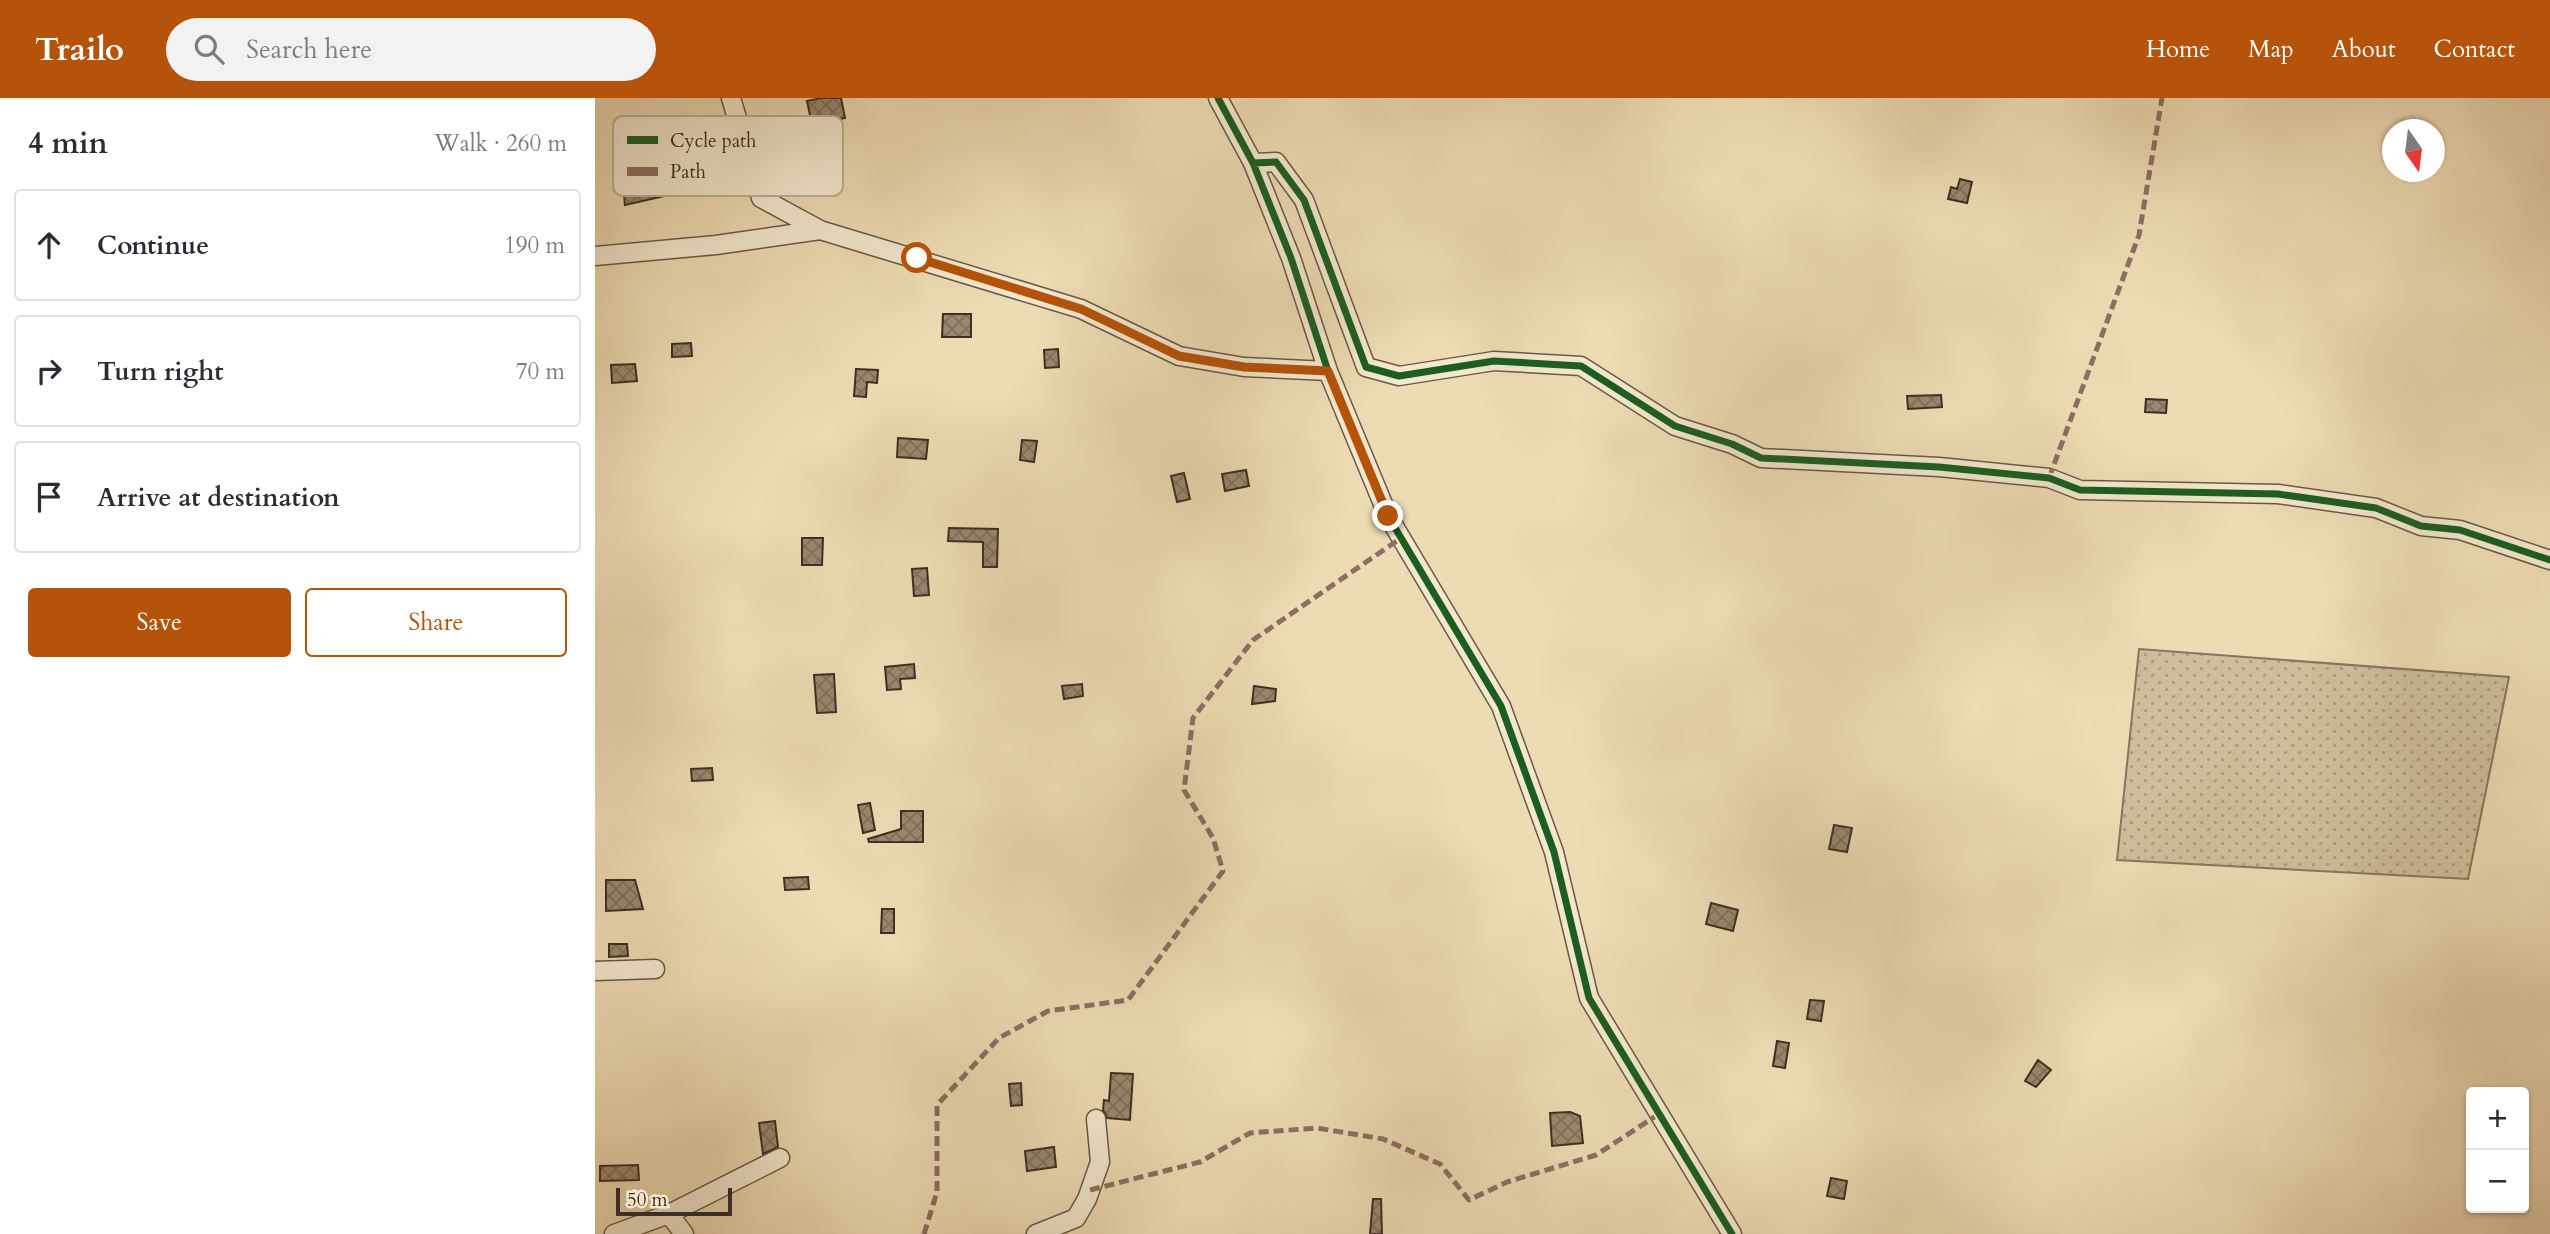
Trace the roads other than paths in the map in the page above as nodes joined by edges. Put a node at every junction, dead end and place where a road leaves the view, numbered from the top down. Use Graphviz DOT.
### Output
graph roads {
  1 [pos="731,98"];
  2 [pos="1218,98"];
  3 [pos="736,116"];
  4 [pos="1253,163"];
  5 [pos="760,196"];
  6 [pos="820,230"];
  7 [pos="595,256"];
  8 [pos="1328,371"];
  9 [pos="2550,560"];
  10 [pos="655,969"];
  11 [pos="595,971"];
  12 [pos="1096,1119"];
  13 [pos="780,1158"];
  14 [pos="669,1214"];
  15 [pos="626,1232"];
  16 [pos="684,1234"];
  17 [pos="1036,1234"];
  18 [pos="1732,1234"];
  1 -- 3 [label="street"];
  2 -- 4 [label="street"];
  4 -- 8 [label="street"];
  4 -- 9 [label="street"];
  5 -- 6 [label="street"];
  6 -- 7 [label="street"];
  6 -- 8 [label="street"];
  8 -- 18 [label="street"];
  10 -- 11 [label="street"];
  12 -- 17 [label="street"];
  13 -- 14 [label="street"];
  14 -- 15 [label="street"];
  14 -- 16 [label="street"];
}
